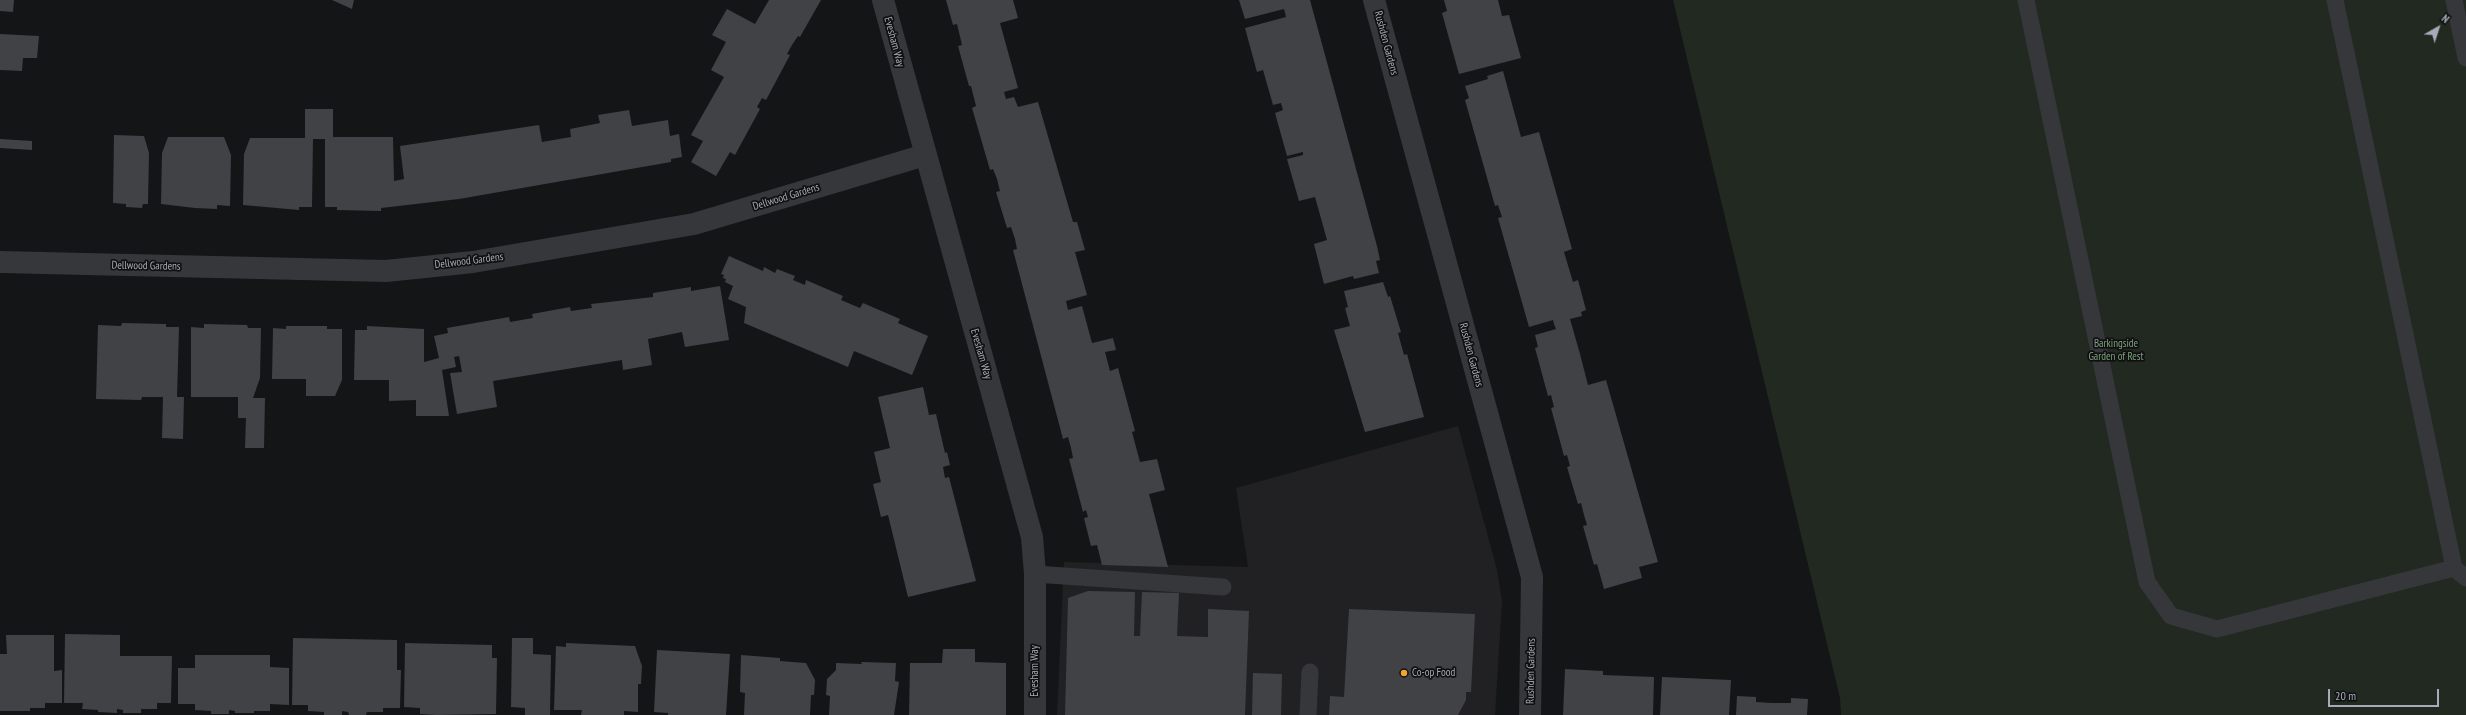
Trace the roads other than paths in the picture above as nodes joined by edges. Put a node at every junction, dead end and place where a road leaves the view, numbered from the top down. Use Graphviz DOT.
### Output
graph roads {
  1 [pos="883,0"];
  2 [pos="1374,0"];
  3 [pos="2026,0"];
  4 [pos="2335,0"];
  5 [pos="2454,0"];
  6 [pos="2466,58"];
  7 [pos="925,155"];
  8 [pos="0,262"];
  9 [pos="2460,573"];
  10 [pos="1035,574"];
  11 [pos="1223,587"];
  12 [pos="1310,672"];
  13 [pos="1035,715"];
  14 [pos="1308,715"];
  15 [pos="1530,715"];
  1 -- 7 [label="street, Evesham Way"];
  2 -- 15 [label="street, Rushden Gardens"];
  3 -- 9 [label="lane"];
  4 -- 9 [label="lane"];
  5 -- 6 [label="lane"];
  7 -- 8 [label="street, Dellwood Gardens"];
  7 -- 10 [label="street, Evesham Way"];
  10 -- 11 [label="lane"];
  10 -- 13 [label="street, Evesham Way"];
  12 -- 14 [label="lane"];
}
